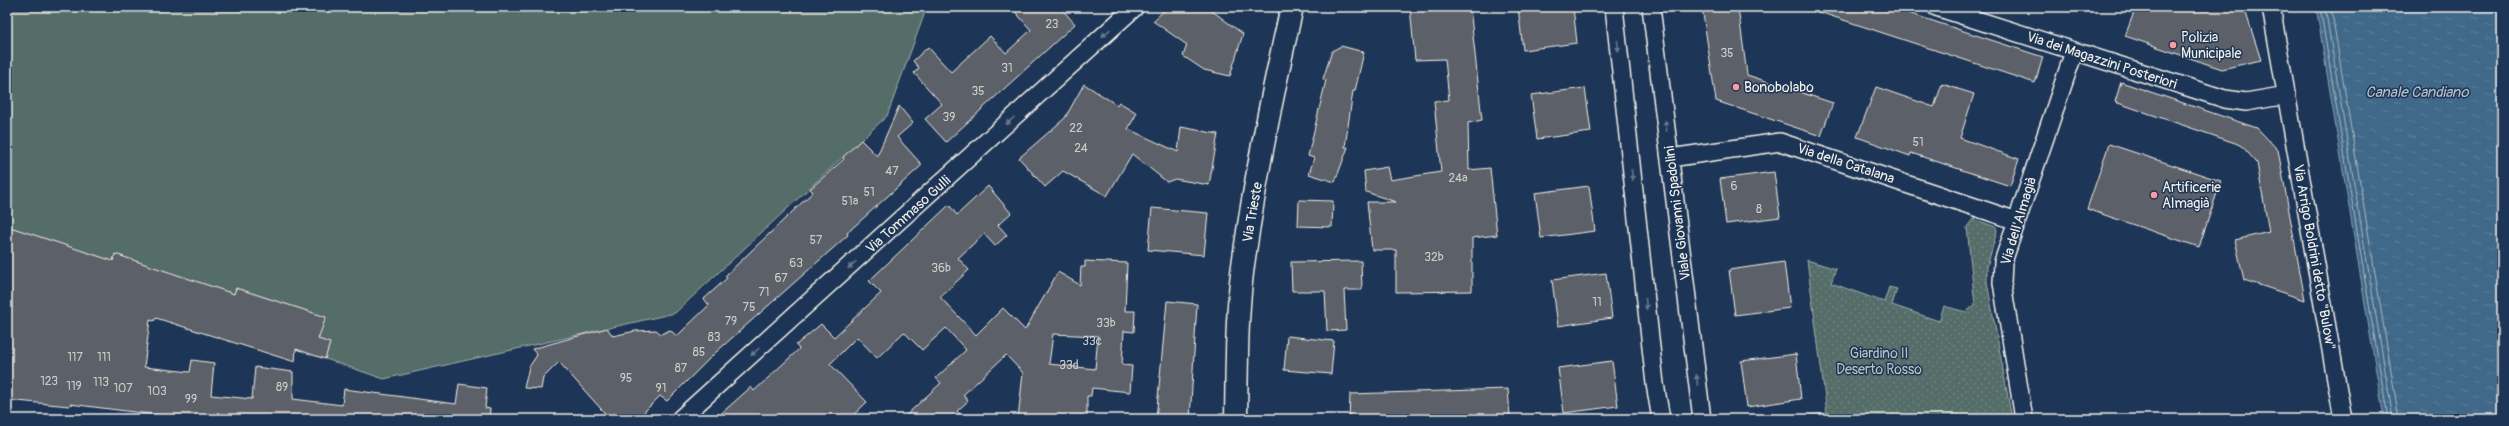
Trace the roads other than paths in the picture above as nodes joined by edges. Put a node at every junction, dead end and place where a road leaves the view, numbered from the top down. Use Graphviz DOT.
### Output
graph roads {
  1 [pos="1135,7"];
  2 [pos="1292,7"];
  3 [pos="1614,7"];
  4 [pos="1651,7"];
  5 [pos="1936,7"];
  6 [pos="2271,7"];
  7 [pos="2074,52"];
  8 [pos="2287,95"];
  9 [pos="1670,158"];
  10 [pos="2017,222"];
  11 [pos="680,419"];
  12 [pos="1236,419"];
  13 [pos="1661,419"];
  14 [pos="1702,419"];
  15 [pos="2024,419"];
  16 [pos="2343,419"];
  1 -- 11 [label="street, Via Tommaso Gulli, one-way"];
  2 -- 12 [label="street, Via Trieste"];
  3 -- 13 [label="street, one-way"];
  9 -- 4 [label="street, Viale Giovanni Spadolini, one-way"];
  5 -- 7 [label="street, Via dei Magazzini Posteriori"];
  6 -- 8 [label="street, Via Arrigo Boldrini detto \"Bulow\""];
  7 -- 8 [label="street, Via dei Magazzini Posteriori"];
  7 -- 10 [label="street, Via dell'Almagià"];
  8 -- 16 [label="street, Via Arrigo Boldrini detto \"Bulow\""];
  9 -- 10 [label="street, Via della Catalana"];
  14 -- 9 [label="street, Viale Giovanni Spadolini, one-way"];
  10 -- 15 [label="street, Via dell'Almagià"];
}
